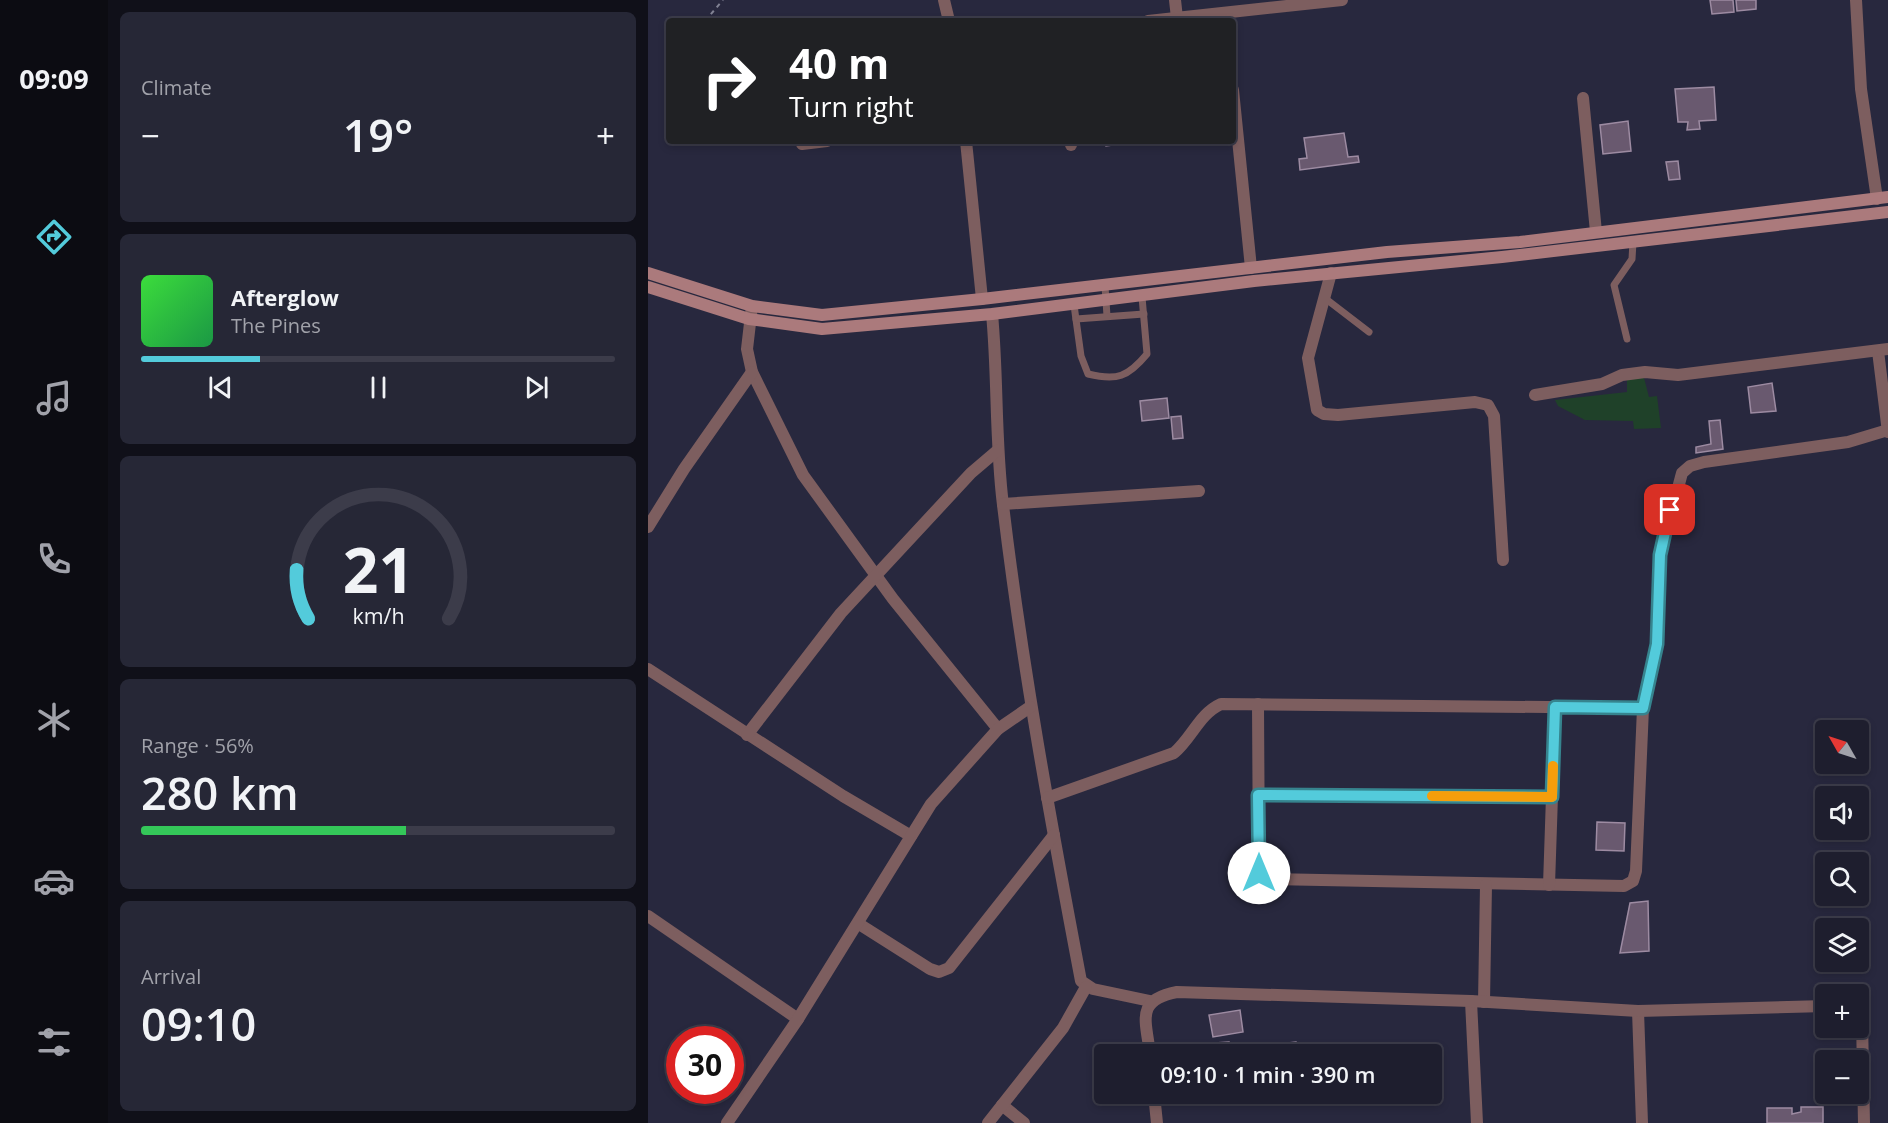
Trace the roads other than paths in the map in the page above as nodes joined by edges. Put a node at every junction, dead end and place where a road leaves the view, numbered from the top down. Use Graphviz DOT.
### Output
graph roads {
  1 [pos="944,0"];
  2 [pos="1175,0"];
  3 [pos="1342,0"];
  4 [pos="1856,0"];
  5 [pos="1236,6"];
  6 [pos="948,18"];
  7 [pos="1177,18"];
  8 [pos="1222,18"];
  9 [pos="1583,98"];
  10 [pos="1236,120"];
  11 [pos="966,144"];
  12 [pos="1882,198"];
  13 [pos="1888,212"];
  14 [pos="1596,232"];
  15 [pos="1634,242"];
  16 [pos="1388,252"];
  17 [pos="1390,267"];
  18 [pos="1251,268"];
  19 [pos="648,273"];
  20 [pos="1331,273"];
  21 [pos="1105,286"];
  22 [pos="648,287"];
  23 [pos="1142,297"];
  24 [pos="982,299"];
  25 [pos="1326,299"];
  26 [pos="1105,301"];
  27 [pos="1074,305"];
  28 [pos="752,306"];
  29 [pos="992,314"];
  30 [pos="1144,314"];
  31 [pos="1107,316"];
  32 [pos="749,319"];
  33 [pos="1076,320"];
  34 [pos="1369,332"];
  35 [pos="1627,339"];
  36 [pos="1883,350"];
  37 [pos="752,372"];
  38 [pos="1535,395"];
  39 [pos="1888,431"];
  40 [pos="998,450"];
  41 [pos="1199,492"];
  42 [pos="1003,504"];
  43 [pos="648,527"];
  44 [pos="1503,560"];
  45 [pos="876,576"];
  46 [pos="648,669"];
  47 [pos="1258,704"];
  48 [pos="1030,707"];
  49 [pos="1555,707"];
  50 [pos="1643,708"];
  51 [pos="998,729"];
  52 [pos="747,735"];
  53 [pos="1258,795"];
  54 [pos="1552,797"];
  55 [pos="1047,798"];
  56 [pos="1054,835"];
  57 [pos="911,836"];
  58 [pos="1486,885"];
  59 [pos="1549,885"];
  60 [pos="648,916"];
  61 [pos="859,924"];
  62 [pos="1086,987"];
  63 [pos="1150,1001"];
  64 [pos="1471,1001"];
  65 [pos="1484,1002"];
  66 [pos="1815,1006"];
  67 [pos="1638,1011"];
  68 [pos="798,1019"];
  69 [pos="1862,1038"];
  70 [pos="1149,1044"];
  71 [pos="1155,1104"];
  72 [pos="1002,1105"];
  73 [pos="727,1123"];
  74 [pos="988,1123"];
  75 [pos="1024,1123"];
  76 [pos="1157,1123"];
  77 [pos="1477,1123"];
  78 [pos="1642,1123"];
  79 [pos="1864,1123"];
  1 -- 6 [label="street"];
  2 -- 7 [label="street"];
  3 -- 5 [label="street"];
  4 -- 12 [label="street"];
  5 -- 8 [label="street"];
  7 -- 8 [label="street"];
  9 -- 14 [label="street"];
  10 -- 18 [label="street"];
  11 -- 24 [label="street"];
  12 -- 14 [label="main road"];
  13 -- 15 [label="main road"];
  14 -- 16 [label="main road"];
  15 -- 17 [label="main road"];
  15 -- 35 [label="lane"];
  16 -- 17 [label="main road"];
  16 -- 18 [label="main road"];
  17 -- 20 [label="main road"];
  18 -- 21 [label="main road"];
  19 -- 28 [label="main road"];
  20 -- 23 [label="main road"];
  20 -- 25 [label="street"];
  21 -- 24 [label="main road"];
  21 -- 26 [label="lane"];
  22 -- 32 [label="main road"];
  23 -- 26 [label="main road"];
  23 -- 30 [label="lane"];
  24 -- 28 [label="main road"];
  25 -- 34 [label="lane"];
  25 -- 44 [label="street"];
  26 -- 27 [label="main road"];
  26 -- 31 [label="lane"];
  27 -- 29 [label="main road"];
  27 -- 33 [label="lane"];
  28 -- 32 [label="street"];
  29 -- 32 [label="main road"];
  29 -- 40 [label="street"];
  30 -- 31 [label="lane"];
  30 -- 33 [label="lane"];
  31 -- 33 [label="lane"];
  32 -- 37 [label="street"];
  36 -- 38 [label="street"];
  36 -- 39 [label="street"];
  37 -- 43 [label="street"];
  37 -- 45 [label="street"];
  39 -- 50 [label="street"];
  40 -- 42 [label="street"];
  40 -- 45 [label="street"];
  41 -- 42 [label="street"];
  42 -- 48 [label="street"];
  45 -- 51 [label="street"];
  45 -- 52 [label="street"];
  46 -- 52 [label="street"];
  47 -- 49 [label="street"];
  47 -- 53 [label="street"];
  47 -- 55 [label="street"];
  48 -- 51 [label="street"];
  48 -- 55 [label="street"];
  49 -- 50 [label="street"];
  49 -- 54 [label="street"];
  50 -- 59 [label="street"];
  51 -- 57 [label="street"];
  52 -- 57 [label="street"];
  53 -- 54 [label="street"];
  53 -- 58 [label="street"];
  54 -- 59 [label="street"];
  55 -- 56 [label="street"];
  56 -- 61 [label="street"];
  56 -- 62 [label="street"];
  57 -- 61 [label="street"];
  58 -- 59 [label="street"];
  58 -- 65 [label="street"];
  60 -- 68 [label="street"];
  61 -- 68 [label="street"];
  62 -- 63 [label="street"];
  62 -- 72 [label="street"];
  63 -- 64 [label="street"];
  63 -- 70 [label="street"];
  64 -- 65 [label="street"];
  64 -- 77 [label="street"];
  65 -- 67 [label="street"];
  66 -- 67 [label="street"];
  67 -- 78 [label="street"];
  68 -- 73 [label="street"];
  69 -- 79 [label="street"];
  71 -- 76 [label="street"];
  72 -- 74 [label="street"];
  72 -- 75 [label="street"];
}
